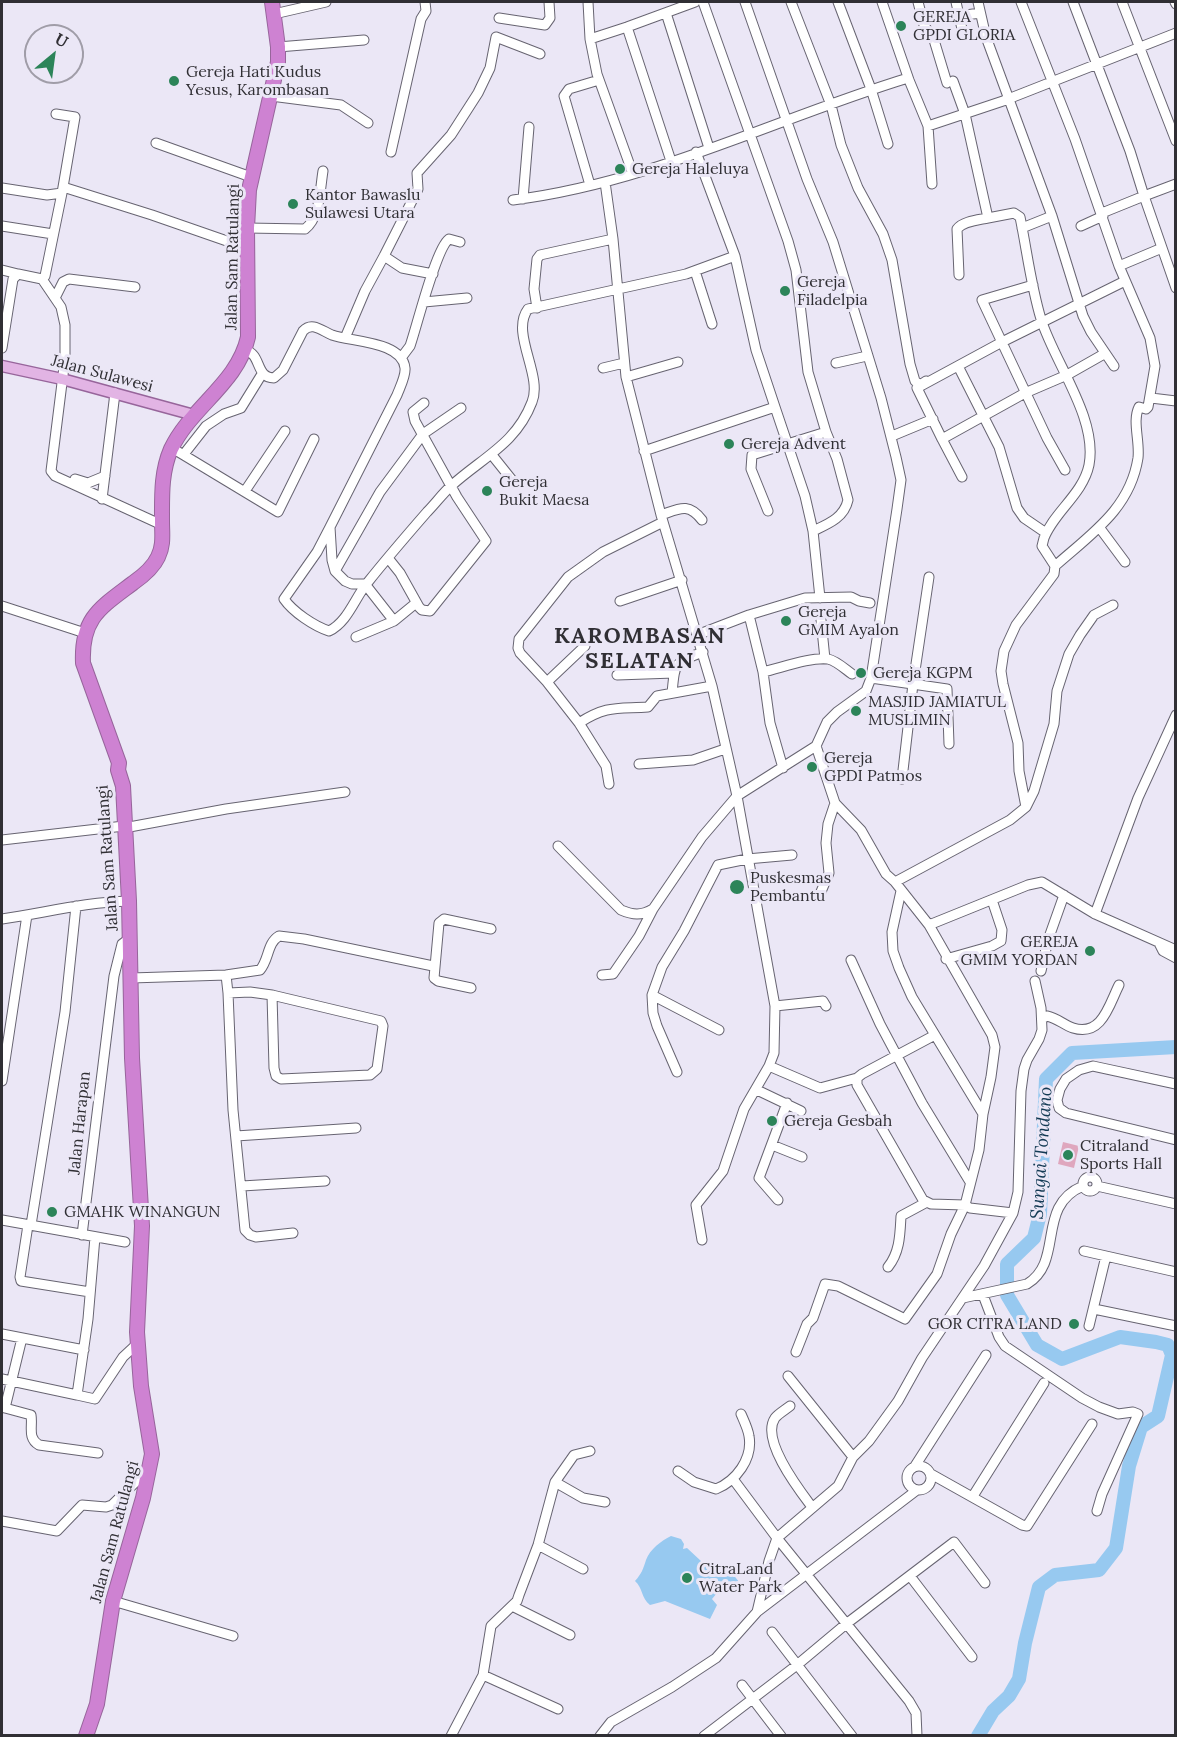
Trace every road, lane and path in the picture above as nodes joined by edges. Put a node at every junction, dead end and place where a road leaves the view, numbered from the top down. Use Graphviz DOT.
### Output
graph roads {
  1 [pos="326,2"];
  2 [pos="425,2"];
  3 [pos="549,2"];
  4 [pos="588,2"];
  5 [pos="695,2"];
  6 [pos="703,2"];
  7 [pos="745,2"];
  8 [pos="791,2"];
  9 [pos="838,2"];
  10 [pos="882,2"];
  11 [pos="918,2"];
  12 [pos="956,2"];
  13 [pos="978,2"];
  14 [pos="1021,2"];
  15 [pos="1074,2"];
  16 [pos="1122,2"];
  17 [pos="273,8"];
  18 [pos="666,13"];
  19 [pos="980,13"];
  20 [pos="959,16"];
  21 [pos="499,18"];
  22 [pos="627,27"];
  23 [pos="962,28"];
  24 [pos="1176,33"];
  25 [pos="590,39"];
  26 [pos="364,40"];
  27 [pos="1140,46"];
  28 [pos="279,47"];
  29 [pos="540,54"];
  30 [pos="1098,64"];
  31 [pos="908,78"];
  32 [pos="599,80"];
  33 [pos="1053,81"];
  34 [pos="871,89"];
  35 [pos="271,96"];
  36 [pos="1008,99"];
  37 [pos="831,105"];
  38 [pos="57,114"];
  39 [pos="965,114"];
  40 [pos="788,121"];
  41 [pos="368,123"];
  42 [pos="928,126"];
  43 [pos="529,127"];
  44 [pos="749,134"];
  45 [pos="1176,141"];
  46 [pos="156,143"];
  47 [pos="888,144"];
  48 [pos="710,148"];
  49 [pos="391,152"];
  50 [pos="696,152"];
  51 [pos="671,161"];
  52 [pos="323,171"];
  53 [pos="633,174"];
  54 [pos="251,177"];
  55 [pos="605,183"];
  56 [pos="932,183"];
  57 [pos="1176,184"];
  58 [pos="590,185"];
  59 [pos="2,188"];
  60 [pos="62,190"];
  61 [pos="1144,195"];
  62 [pos="1102,214"];
  63 [pos="1052,216"];
  64 [pos="988,218"];
  65 [pos="2,226"];
  66 [pos="1081,226"];
  67 [pos="247,228"];
  68 [pos="1022,228"];
  69 [pos="53,234"];
  70 [pos="613,239"];
  71 [pos="460,242"];
  72 [pos="247,248"];
  73 [pos="1162,248"];
  74 [pos="384,256"];
  75 [pos="735,256"];
  76 [pos="1119,266"];
  77 [pos="2,270"];
  78 [pos="695,271"];
  79 [pos="18,274"];
  80 [pos="433,274"];
  81 [pos="959,275"];
  82 [pos="42,279"];
  83 [pos="1125,280"];
  84 [pos="1033,285"];
  85 [pos="135,287"];
  86 [pos="1176,288"];
  87 [pos="616,291"];
  88 [pos="467,297"];
  89 [pos="55,298"];
  90 [pos="424,302"];
  91 [pos="1079,303"];
  92 [pos="537,308"];
  93 [pos="1042,321"];
  94 [pos="712,324"];
  95 [pos="345,338"];
  96 [pos="1002,342"];
  97 [pos="2,348"];
  98 [pos="245,350"];
  99 [pos="1104,354"];
  100 [pos="867,356"];
  101 [pos="401,358"];
  102 [pos="678,362"];
  103 [pos="624,363"];
  104 [pos="836,363"];
  105 [pos="2,366"];
  106 [pos="958,366"];
  107 [pos="1114,366"];
  108 [pos="603,368"];
  109 [pos="262,374"];
  110 [pos="1067,375"];
  111 [pos="939,376"];
  112 [pos="626,377"];
  113 [pos="62,379"];
  114 [pos="116,393"];
  115 [pos="1025,393"];
  116 [pos="1151,398"];
  117 [pos="1176,401"];
  118 [pos="424,403"];
  119 [pos="774,407"];
  120 [pos="461,408"];
  121 [pos="194,415"];
  122 [pos="983,417"];
  123 [pos="933,419"];
  124 [pos="285,431"];
  125 [pos="826,432"];
  126 [pos="423,434"];
  127 [pos="892,436"];
  128 [pos="314,439"];
  129 [pos="942,439"];
  130 [pos="787,445"];
  131 [pos="178,451"];
  132 [pos="644,451"];
  133 [pos="492,455"];
  134 [pos="1065,470"];
  135 [pos="53,471"];
  136 [pos="105,476"];
  137 [pos="962,477"];
  138 [pos="512,480"];
  139 [pos="451,486"];
  140 [pos="245,491"];
  141 [pos="102,499"];
  142 [pos="768,511"];
  143 [pos="662,519"];
  144 [pos="702,520"];
  145 [pos="162,525"];
  146 [pos="1099,526"];
  147 [pos="330,527"];
  148 [pos="813,531"];
  149 [pos="1046,533"];
  150 [pos="388,558"];
  151 [pos="1125,562"];
  152 [pos="1055,566"];
  153 [pos="334,571"];
  154 [pos="929,577"];
  155 [pos="682,580"];
  156 [pos="365,584"];
  157 [pos="820,598"];
  158 [pos="620,601"];
  159 [pos="416,603"];
  160 [pos="870,603"];
  161 [pos="1113,605"];
  162 [pos="2,606"];
  163 [pos="749,615"];
  164 [pos="821,620"];
  165 [pos="394,621"];
  166 [pos="85,633"];
  167 [pos="697,635"];
  168 [pos="356,637"];
  169 [pos="585,646"];
  170 [pos="703,652"];
  171 [pos="825,659"];
  172 [pos="763,672"];
  173 [pos="674,673"];
  174 [pos="852,674"];
  175 [pos="617,675"];
  176 [pos="871,678"];
  177 [pos="548,682"];
  178 [pos="913,684"];
  179 [pos="712,686"];
  180 [pos="672,693"];
  181 [pos="1176,715"];
  182 [pos="579,723"];
  183 [pos="949,744"];
  184 [pos="816,746"];
  185 [pos="725,749"];
  186 [pos="639,764"];
  187 [pos="783,768"];
  188 [pos="902,779"];
  189 [pos="609,784"];
  190 [pos="345,792"];
  191 [pos="737,796"];
  192 [pos="835,803"];
  193 [pos="1026,807"];
  194 [pos="124,827"];
  195 [pos="2,840"];
  196 [pos="558,846"];
  197 [pos="792,855"];
  198 [pos="747,859"];
  199 [pos="895,882"];
  200 [pos="902,891"];
  201 [pos="819,894"];
  202 [pos="1064,895"];
  203 [pos="992,900"];
  204 [pos="129,901"];
  205 [pos="76,906"];
  206 [pos="653,909"];
  207 [pos="1095,914"];
  208 [pos="27,915"];
  209 [pos="2,918"];
  210 [pos="928,925"];
  211 [pos="490,929"];
  212 [pos="130,938"];
  213 [pos="1159,944"];
  214 [pos="1176,951"];
  215 [pos="946,958"];
  216 [pos="1176,958"];
  217 [pos="850,960"];
  218 [pos="434,966"];
  219 [pos="1041,971"];
  220 [pos="226,975"];
  221 [pos="602,975"];
  222 [pos="131,978"];
  223 [pos="1035,981"];
  224 [pos="1119,985"];
  225 [pos="471,988"];
  226 [pos="228,993"];
  227 [pos="272,994"];
  228 [pos="652,995"];
  229 [pos="775,1006"];
  230 [pos="825,1006"];
  231 [pos="1042,1019"];
  232 [pos="719,1030"];
  233 [pos="936,1035"];
  234 [pos="896,1056"];
  235 [pos="769,1066"];
  236 [pos="677,1072"];
  237 [pos="857,1078"];
  238 [pos="2,1080"];
  239 [pos="1176,1084"];
  240 [pos="757,1090"];
  241 [pos="787,1103"];
  242 [pos="801,1111"];
  243 [pos="983,1114"];
  244 [pos="356,1128"];
  245 [pos="236,1136"];
  246 [pos="1176,1140"];
  247 [pos="772,1144"];
  248 [pos="802,1157"];
  249 [pos="325,1181"];
  250 [pos="970,1182"];
  251 [pos="242,1186"];
  252 [pos="778,1200"];
  253 [pos="927,1202"];
  254 [pos="1176,1204"];
  255 [pos="965,1205"];
  256 [pos="1013,1213"];
  257 [pos="2,1220"];
  258 [pos="29,1225"];
  259 [pos="293,1233"];
  260 [pos="81,1235"];
  261 [pos="95,1237"];
  262 [pos="702,1240"];
  263 [pos="125,1242"];
  264 [pos="1084,1251"];
  265 [pos="1106,1256"];
  266 [pos="888,1267"];
  267 [pos="1176,1272"];
  268 [pos="90,1292"];
  269 [pos="988,1294"];
  270 [pos="963,1298"];
  271 [pos="1094,1309"];
  272 [pos="1089,1326"];
  273 [pos="1176,1326"];
  274 [pos="2,1334"];
  275 [pos="21,1338"];
  276 [pos="137,1344"];
  277 [pos="84,1350"];
  278 [pos="796,1352"];
  279 [pos="986,1355"];
  280 [pos="788,1376"];
  281 [pos="7,1380"];
  282 [pos="1044,1383"];
  283 [pos="77,1395"];
  284 [pos="790,1406"];
  285 [pos="3,1407"];
  286 [pos="741,1414"];
  287 [pos="1092,1424"];
  288 [pos="590,1451"];
  289 [pos="98,1453"];
  290 [pos="853,1457"];
  291 [pos="915,1467"];
  292 [pos="150,1468"];
  293 [pos="678,1471"];
  294 [pos="931,1474"];
  295 [pos="733,1479"];
  296 [pos="555,1482"];
  297 [pos="917,1490"];
  298 [pos="973,1496"];
  299 [pos="604,1502"];
  300 [pos="812,1508"];
  301 [pos="1098,1511"];
  302 [pos="2,1521"];
  303 [pos="777,1538"];
  304 [pos="538,1545"];
  305 [pos="584,1569"];
  306 [pos="808,1575"];
  307 [pos="909,1576"];
  308 [pos="985,1583"];
  309 [pos="113,1601"];
  310 [pos="512,1606"];
  311 [pos="757,1612"];
  312 [pos="846,1624"];
  313 [pos="772,1632"];
  314 [pos="570,1635"];
  315 [pos="233,1636"];
  316 [pos="972,1657"];
  317 [pos="797,1665"];
  318 [pos="483,1675"];
  319 [pos="742,1685"];
  320 [pos="753,1698"];
  321 [pos="558,1709"];
  322 [pos="716,1732"];
  323 [pos="453,1735"];
  324 [pos="86,1736"];
  325 [pos="600,1736"];
  326 [pos="704,1736"];
  327 [pos="781,1736"];
  328 [pos="852,1736"];
  329 [pos="917,1736"];
  1 -- 17 [label="street"];
  2 -- 49 [label="street"];
  3 -- 21 [label="street"];
  4 -- 25 [label="street"];
  5 -- 18 [label="street"];
  6 -- 44 [label="street"];
  7 -- 40 [label="street"];
  8 -- 37 [label="street"];
  9 -- 34 [label="street"];
  10 -- 31 [label="street"];
  11 -- 39 [label="street"];
  12 -- 20 [label="street"];
  13 -- 19 [label="street"];
  14 -- 33 [label="street"];
  15 -- 30 [label="street"];
  16 -- 27 [label="street"];
  17 -- 28 [label="highway, Jalan Sam Ratulangi"];
  18 -- 22 [label="street"];
  18 -- 48 [label="street"];
  19 -- 20 [label="street"];
  19 -- 36 [label="street"];
  20 -- 23 [label="street"];
  22 -- 25 [label="street"];
  22 -- 51 [label="street"];
  24 -- 27 [label="street"];
  25 -- 32 [label="street"];
  26 -- 28 [label="street"];
  27 -- 30 [label="street"];
  27 -- 45 [label="street"];
  28 -- 35 [label="highway, Jalan Sam Ratulangi"];
  29 -- 74 [label="street"];
  30 -- 33 [label="street"];
  30 -- 61 [label="street"];
  31 -- 34 [label="street"];
  31 -- 42 [label="street"];
  32 -- 53 [label="street"];
  32 -- 58 [label="street"];
  33 -- 36 [label="street"];
  33 -- 62 [label="street"];
  34 -- 37 [label="street"];
  34 -- 47 [label="street"];
  35 -- 41 [label="street"];
  35 -- 54 [label="highway, Jalan Sam Ratulangi"];
  36 -- 39 [label="street"];
  36 -- 63 [label="street"];
  37 -- 40 [label="street"];
  37 -- 111 [label="street"];
  38 -- 60 [label="street"];
  39 -- 42 [label="street"];
  39 -- 64 [label="street"];
  40 -- 44 [label="street"];
  40 -- 100 [label="street"];
  42 -- 56 [label="street"];
  43 -- 58 [label="street"];
  44 -- 48 [label="street"];
  44 -- 125 [label="street"];
  46 -- 54 [label="street"];
  48 -- 50 [label="street"];
  50 -- 51 [label="street"];
  50 -- 75 [label="street"];
  51 -- 53 [label="street"];
  52 -- 67 [label="street"];
  53 -- 55 [label="street"];
  54 -- 67 [label="highway, Jalan Sam Ratulangi"];
  55 -- 58 [label="street"];
  55 -- 70 [label="street"];
  57 -- 61 [label="street"];
  59 -- 60 [label="street"];
  60 -- 69 [label="street"];
  60 -- 72 [label="street"];
  61 -- 62 [label="street"];
  61 -- 73 [label="street"];
  62 -- 66 [label="street"];
  62 -- 76 [label="street"];
  63 -- 68 [label="street"];
  63 -- 91 [label="street"];
  64 -- 68 [label="street"];
  64 -- 81 [label="street"];
  65 -- 69 [label="street"];
  67 -- 72 [label="highway, Jalan Sam Ratulangi"];
  68 -- 84 [label="street"];
  69 -- 82 [label="street"];
  70 -- 87 [label="street"];
  70 -- 92 [label="street"];
  71 -- 80 [label="street"];
  72 -- 98 [label="highway, Jalan Sam Ratulangi"];
  73 -- 76 [label="street"];
  73 -- 86 [label="street"];
  74 -- 80 [label="street"];
  74 -- 95 [label="street"];
  75 -- 78 [label="street"];
  75 -- 119 [label="street"];
  76 -- 83 [label="street"];
  77 -- 79 [label="street"];
  78 -- 87 [label="street"];
  78 -- 94 [label="street"];
  79 -- 82 [label="street"];
  79 -- 97 [label="street"];
  80 -- 90 [label="street"];
  82 -- 89 [label="street"];
  83 -- 91 [label="street"];
  83 -- 116 [label="street"];
  84 -- 93 [label="street"];
  84 -- 96 [label="street"];
  85 -- 89 [label="street"];
  87 -- 92 [label="street"];
  87 -- 103 [label="street"];
  88 -- 90 [label="street"];
  89 -- 113 [label="street"];
  90 -- 101 [label="street"];
  91 -- 93 [label="street"];
  91 -- 99 [label="street"];
  92 -- 133 [label="street"];
  93 -- 96 [label="street"];
  93 -- 110 [label="street"];
  95 -- 101 [label="street"];
  95 -- 109 [label="street"];
  96 -- 106 [label="street"];
  96 -- 115 [label="street"];
  98 -- 109 [label="street"];
  98 -- 121 [label="highway, Jalan Sam Ratulangi"];
  99 -- 107 [label="street"];
  99 -- 110 [label="street"];
  100 -- 104 [label="street"];
  100 -- 127 [label="street"];
  101 -- 147 [label="street"];
  102 -- 112 [label="street"];
  103 -- 108 [label="street"];
  103 -- 112 [label="street"];
  105 -- 113 [label="main road, Jalan Sulawesi"];
  106 -- 111 [label="street"];
  106 -- 122 [label="street"];
  109 -- 131 [label="street"];
  110 -- 115 [label="street"];
  110 -- 149 [label="street"];
  111 -- 123 [label="street"];
  112 -- 132 [label="street"];
  113 -- 114 [label="main road, Jalan Sulawesi"];
  113 -- 135 [label="street"];
  114 -- 121 [label="main road, Jalan Sulawesi"];
  114 -- 136 [label="street"];
  115 -- 122 [label="street"];
  115 -- 134 [label="street"];
  116 -- 117 [label="street"];
  116 -- 146 [label="street"];
  118 -- 126 [label="street"];
  119 -- 130 [label="street"];
  119 -- 132 [label="street"];
  120 -- 126 [label="street"];
  121 -- 131 [label="highway, Jalan Sam Ratulangi"];
  122 -- 129 [label="street"];
  122 -- 149 [label="street"];
  123 -- 127 [label="street"];
  123 -- 129 [label="street"];
  124 -- 140 [label="street"];
  125 -- 130 [label="street"];
  125 -- 148 [label="street"];
  126 -- 139 [label="street"];
  126 -- 153 [label="street"];
  127 -- 176 [label="street"];
  128 -- 140 [label="street"];
  129 -- 137 [label="street"];
  130 -- 142 [label="street"];
  130 -- 148 [label="street"];
  131 -- 140 [label="street"];
  131 -- 145 [label="highway, Jalan Sam Ratulangi"];
  132 -- 143 [label="street"];
  133 -- 138 [label="street"];
  133 -- 139 [label="street"];
  135 -- 136 [label="street"];
  135 -- 141 [label="street"];
  136 -- 141 [label="street"];
  139 -- 150 [label="street"];
  139 -- 159 [label="street"];
  141 -- 145 [label="street"];
  143 -- 144 [label="street"];
  143 -- 155 [label="street"];
  143 -- 177 [label="street"];
  145 -- 166 [label="highway, Jalan Sam Ratulangi"];
  146 -- 151 [label="street"];
  146 -- 152 [label="street"];
  147 -- 153 [label="street"];
  147 -- 156 [label="street"];
  148 -- 157 [label="street"];
  149 -- 152 [label="street"];
  150 -- 156 [label="street"];
  150 -- 159 [label="street"];
  152 -- 193 [label="street"];
  153 -- 156 [label="street"];
  154 -- 178 [label="street"];
  155 -- 158 [label="street"];
  155 -- 167 [label="street"];
  156 -- 165 [label="street"];
  157 -- 160 [label="street"];
  157 -- 163 [label="street"];
  159 -- 165 [label="street"];
  161 -- 193 [label="street"];
  162 -- 166 [label="street"];
  163 -- 167 [label="street"];
  163 -- 172 [label="street"];
  164 -- 171 [label="street"];
  165 -- 168 [label="street"];
  166 -- 194 [label="highway, Jalan Sam Ratulangi"];
  167 -- 170 [label="street"];
  169 -- 177 [label="street"];
  170 -- 173 [label="street"];
  170 -- 179 [label="street"];
  171 -- 172 [label="street"];
  171 -- 174 [label="street"];
  172 -- 187 [label="street"];
  173 -- 175 [label="street"];
  173 -- 180 [label="street"];
  176 -- 178 [label="street"];
  176 -- 184 [label="street"];
  177 -- 182 [label="street"];
  178 -- 183 [label="street"];
  178 -- 188 [label="street"];
  179 -- 180 [label="street"];
  179 -- 185 [label="street"];
  180 -- 182 [label="street"];
  181 -- 207 [label="street"];
  182 -- 189 [label="street"];
  184 -- 187 [label="street"];
  184 -- 192 [label="street"];
  185 -- 186 [label="street"];
  185 -- 191 [label="street"];
  187 -- 191 [label="street"];
  190 -- 194 [label="street"];
  191 -- 198 [label="street"];
  191 -- 206 [label="street"];
  192 -- 199 [label="street"];
  192 -- 201 [label="street"];
  193 -- 199 [label="street"];
  194 -- 195 [label="street"];
  194 -- 204 [label="highway, Jalan Sam Ratulangi"];
  196 -- 206 [label="street"];
  197 -- 198 [label="street"];
  198 -- 228 [label="street"];
  198 -- 229 [label="street"];
  199 -- 200 [label="street"];
  200 -- 210 [label="street"];
  200 -- 233 [label="street"];
  202 -- 203 [label="street"];
  202 -- 207 [label="street"];
  202 -- 219 [label="street"];
  203 -- 210 [label="street"];
  203 -- 215 [label="street"];
  204 -- 205 [label="street"];
  204 -- 212 [label="highway, Jalan Sam Ratulangi"];
  205 -- 208 [label="street"];
  205 -- 258 [label="street"];
  206 -- 221 [label="street"];
  207 -- 213 [label="street"];
  208 -- 209 [label="street"];
  208 -- 238 [label="street"];
  210 -- 215 [label="street"];
  211 -- 218 [label="street"];
  212 -- 222 [label="highway, Jalan Sam Ratulangi"];
  212 -- 260 [label="street, Jalan Harapan"];
  213 -- 214 [label="street"];
  213 -- 216 [label="street"];
  215 -- 243 [label="street"];
  217 -- 234 [label="street"];
  218 -- 220 [label="street"];
  218 -- 225 [label="street"];
  220 -- 222 [label="street"];
  220 -- 226 [label="street"];
  222 -- 276 [label="highway, Jalan Sam Ratulangi"];
  223 -- 231 [label="street"];
  224 -- 231 [label="street"];
  226 -- 227 [label="street"];
  226 -- 245 [label="street"];
  227 -- 227 [label="street"];
  228 -- 232 [label="street"];
  228 -- 236 [label="street"];
  229 -- 230 [label="street"];
  229 -- 235 [label="street"];
  231 -- 256 [label="street"];
  233 -- 234 [label="street"];
  233 -- 243 [label="street"];
  234 -- 237 [label="street"];
  234 -- 250 [label="street"];
  235 -- 237 [label="street"];
  235 -- 240 [label="street"];
  237 -- 253 [label="street"];
  239 -- 246 [label="street"];
  240 -- 241 [label="street"];
  240 -- 262 [label="street"];
  241 -- 242 [label="street"];
  241 -- 247 [label="street"];
  243 -- 250 [label="street"];
  244 -- 245 [label="street"];
  245 -- 251 [label="street"];
  247 -- 248 [label="street"];
  247 -- 252 [label="street"];
  249 -- 251 [label="street"];
  250 -- 255 [label="street"];
  251 -- 259 [label="street"];
  253 -- 255 [label="street"];
  253 -- 266 [label="street"];
  254 -- 269 [label="street"];
  255 -- 256 [label="street"];
  255 -- 278 [label="street"];
  256 -- 270 [label="street"];
  257 -- 258 [label="street"];
  258 -- 260 [label="street"];
  258 -- 268 [label="street"];
  260 -- 261 [label="street"];
  261 -- 263 [label="street"];
  261 -- 268 [label="street"];
  264 -- 265 [label="street"];
  265 -- 267 [label="street"];
  265 -- 271 [label="street"];
  268 -- 277 [label="street"];
  269 -- 270 [label="street"];
  269 -- 301 [label="street"];
  270 -- 290 [label="street"];
  271 -- 272 [label="street"];
  271 -- 273 [label="street"];
  274 -- 275 [label="street"];
  275 -- 277 [label="street"];
  275 -- 281 [label="street"];
  276 -- 283 [label="street"];
  276 -- 292 [label="highway, Jalan Sam Ratulangi"];
  277 -- 283 [label="street"];
  279 -- 291 [label="street"];
  280 -- 290 [label="street"];
  281 -- 283 [label="street"];
  281 -- 285 [label="street"];
  282 -- 298 [label="street"];
  284 -- 300 [label="street"];
  285 -- 289 [label="street"];
  286 -- 295 [label="street"];
  287 -- 298 [label="street"];
  288 -- 296 [label="street"];
  290 -- 300 [label="street"];
  291 -- 294 [label="street"];
  291 -- 297 [label="street"];
  292 -- 302 [label="street"];
  292 -- 309 [label="highway, Jalan Sam Ratulangi"];
  293 -- 295 [label="street"];
  294 -- 297 [label="street"];
  294 -- 298 [label="street"];
  295 -- 303 [label="street"];
  296 -- 299 [label="street"];
  296 -- 304 [label="street"];
  297 -- 306 [label="street"];
  300 -- 303 [label="street"];
  303 -- 306 [label="street"];
  303 -- 311 [label="street"];
  304 -- 305 [label="street"];
  304 -- 310 [label="street"];
  306 -- 311 [label="street"];
  306 -- 312 [label="street"];
  307 -- 308 [label="street"];
  307 -- 312 [label="street"];
  307 -- 316 [label="street"];
  309 -- 315 [label="street"];
  309 -- 324 [label="highway, Jalan Sam Ratulangi"];
  310 -- 314 [label="street"];
  310 -- 318 [label="street"];
  311 -- 325 [label="street"];
  312 -- 317 [label="street"];
  312 -- 329 [label="street"];
  313 -- 317 [label="street"];
  317 -- 320 [label="street"];
  317 -- 328 [label="street"];
  318 -- 321 [label="street"];
  318 -- 323 [label="street"];
  319 -- 320 [label="street"];
  320 -- 322 [label="street"];
  320 -- 327 [label="street"];
  322 -- 326 [label="street"];
}
